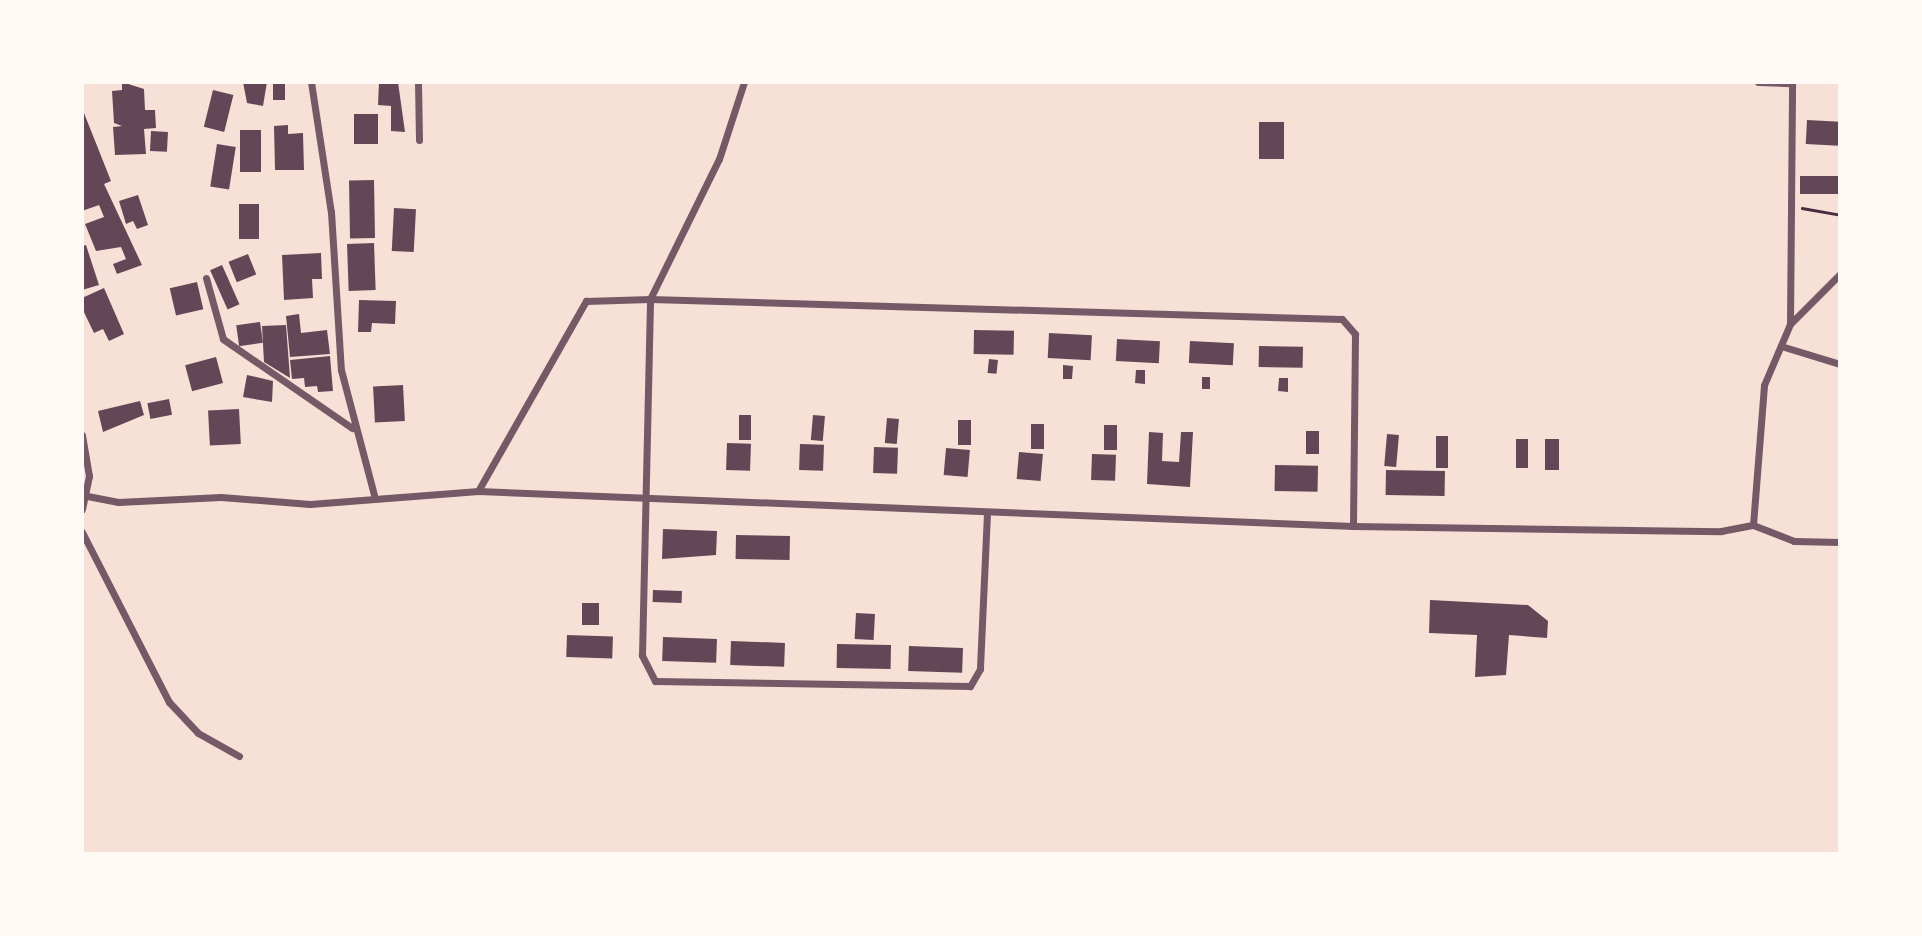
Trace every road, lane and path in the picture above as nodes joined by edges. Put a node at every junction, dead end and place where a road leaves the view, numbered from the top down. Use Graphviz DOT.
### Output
graph roads {
  1 [pos="312,82"];
  2 [pos="418,82"];
  3 [pos="744,82"];
  4 [pos="1758,82"];
  5 [pos="1792,83"];
  6 [pos="419,140"];
  7 [pos="1792,206"];
  8 [pos="1840,215"];
  9 [pos="1840,274"];
  10 [pos="206,278"];
  11 [pos="650,299"];
  12 [pos="1790,324"];
  13 [pos="1781,346"];
  14 [pos="1840,364"];
  15 [pos="352,428"];
  16 [pos="82,435"];
  17 [pos="478,491"];
  18 [pos="83,495"];
  19 [pos="374,495"];
  20 [pos="650,501"];
  21 [pos="82,509"];
  22 [pos="987,513"];
  23 [pos="1753,525"];
  24 [pos="1353,526"];
  25 [pos="82,533"];
  26 [pos="1840,542"];
  27 [pos="239,757"];
  1 -- 15 [label="street"];
  2 -- 6 [label="street"];
  3 -- 11 [label="street"];
  4 -- 5 [label="street"];
  5 -- 7 [label="street"];
  7 -- 8 [label="path"];
  7 -- 12 [label="street"];
  9 -- 12 [label="street"];
  10 -- 15 [label="street"];
  11 -- 17 [label="street"];
  11 -- 20 [label="street"];
  11 -- 24 [label="street"];
  12 -- 13 [label="street"];
  13 -- 14 [label="street"];
  13 -- 23 [label="street"];
  15 -- 19 [label="street"];
  16 -- 18 [label="street"];
  17 -- 19 [label="street"];
  17 -- 20 [label="street"];
  18 -- 19 [label="street"];
  18 -- 21 [label="street"];
  20 -- 22 [label="street"];
  20 -- 22 [label="street"];
  22 -- 24 [label="street"];
  23 -- 24 [label="street"];
  23 -- 26 [label="street"];
  25 -- 27 [label="street"];
}
